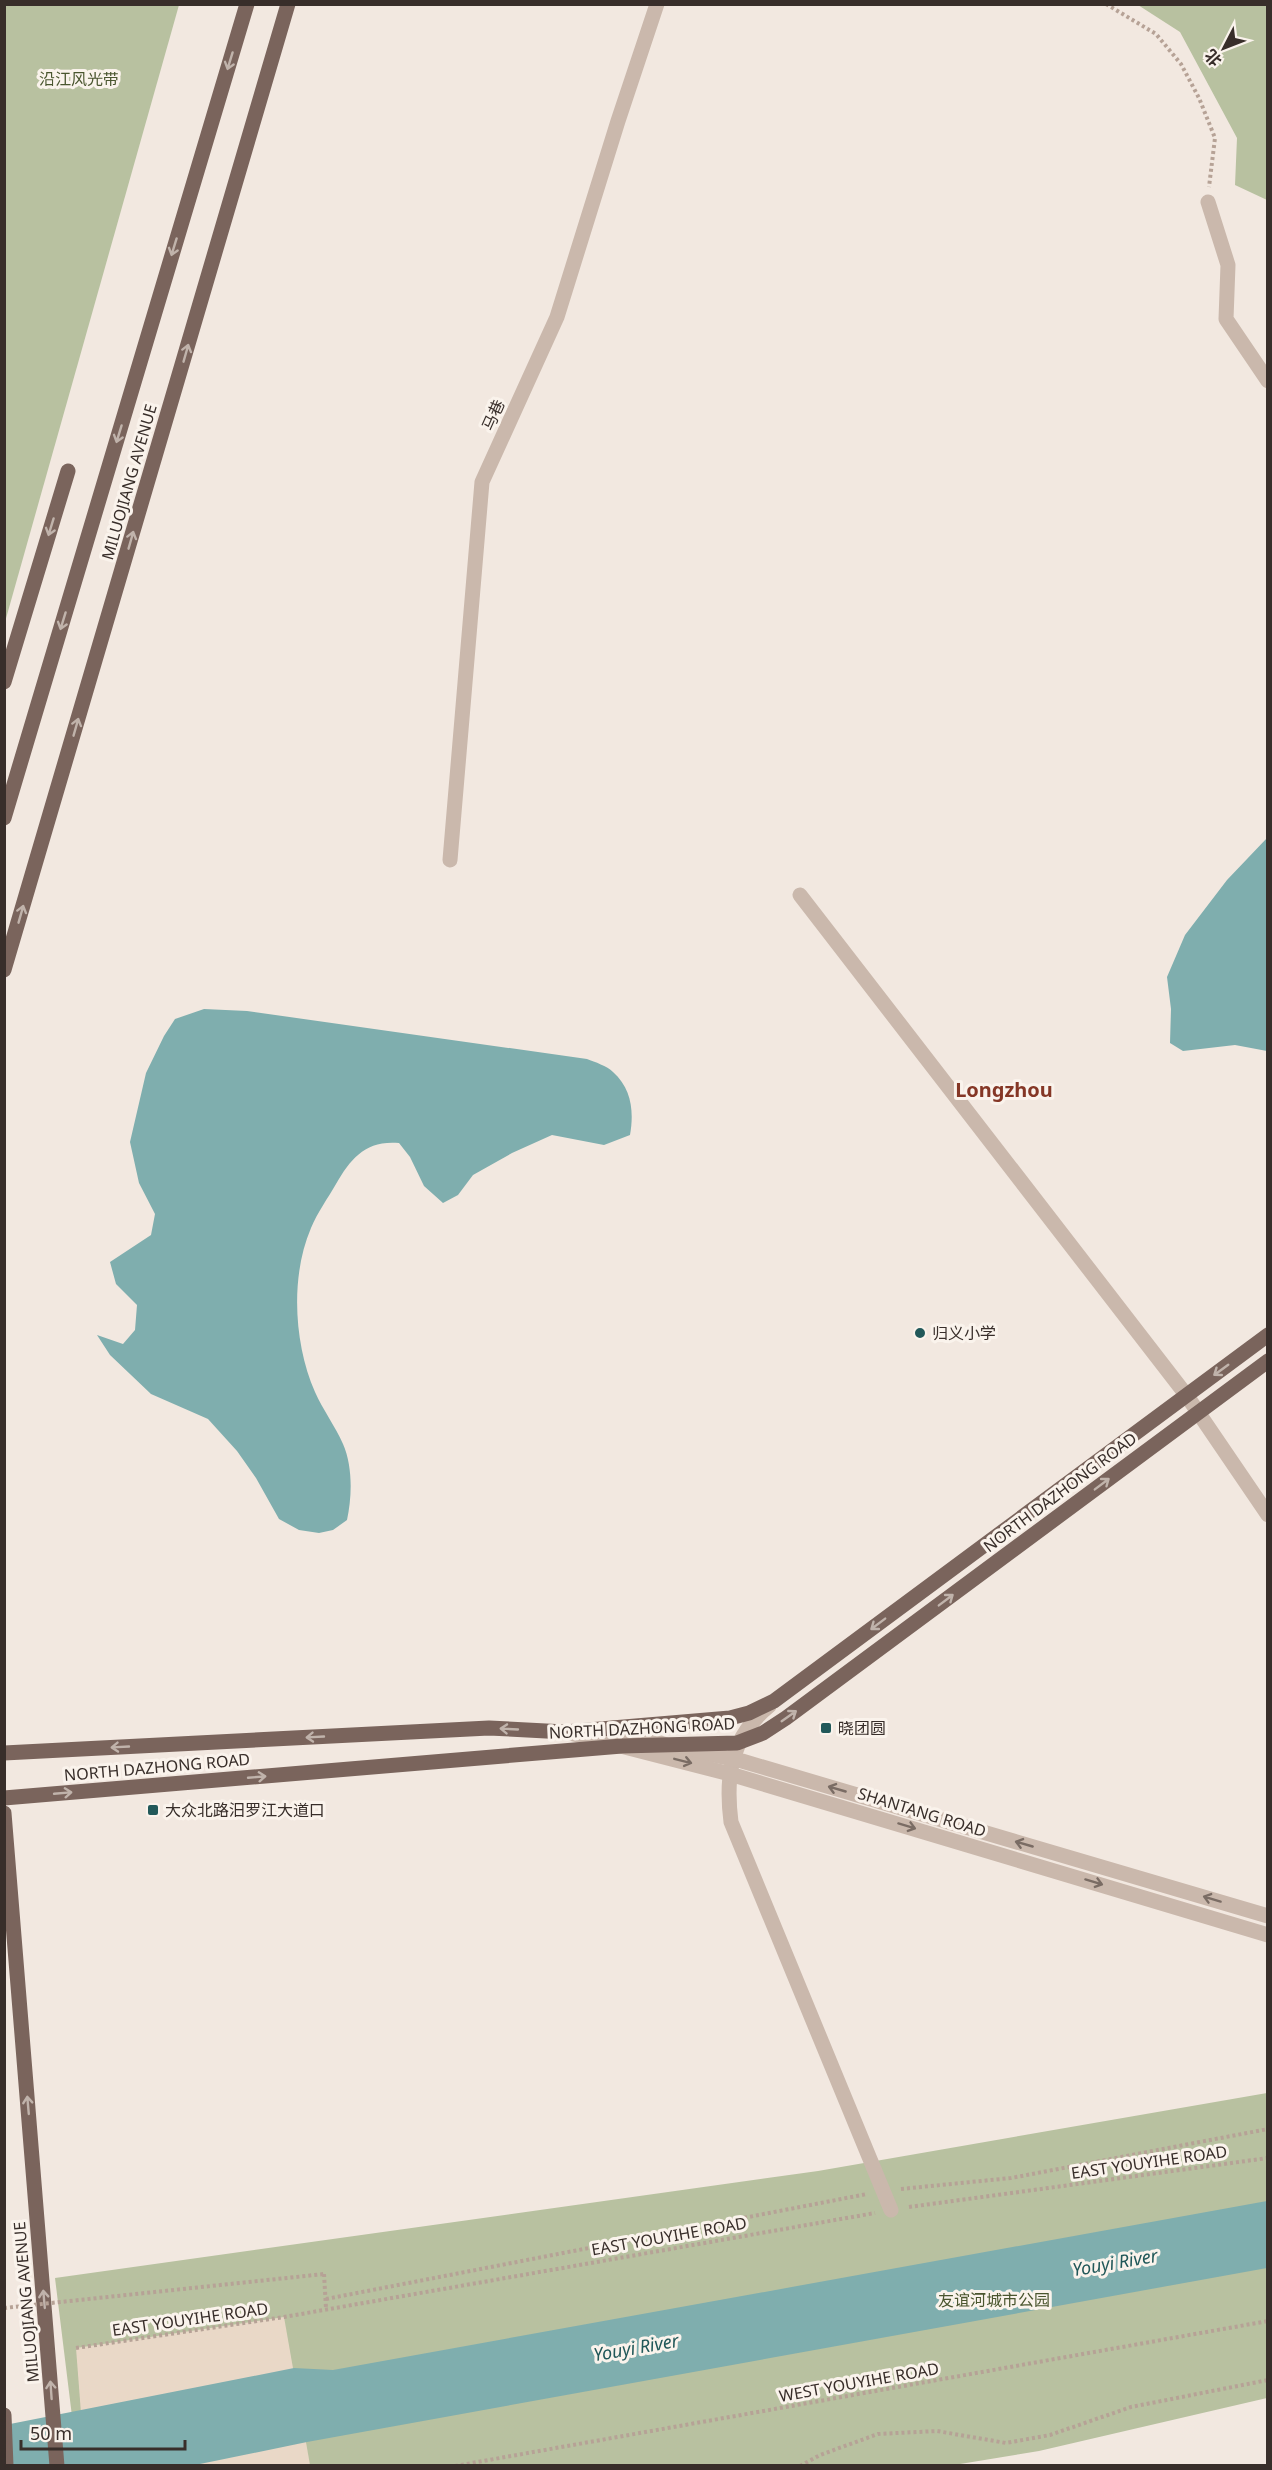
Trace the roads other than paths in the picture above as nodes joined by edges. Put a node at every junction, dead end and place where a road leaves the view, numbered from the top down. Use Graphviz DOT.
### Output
graph roads {
  1 [pos="247,4"];
  2 [pos="288,4"];
  3 [pos="657,4"];
  4 [pos="1208,202"];
  5 [pos="1268,381"];
  6 [pos="68,471"];
  7 [pos="4,682"];
  8 [pos="4,818"];
  9 [pos="450,860"];
  10 [pos="800,895"];
  11 [pos="4,970"];
  12 [pos="1268,1335"];
  13 [pos="1268,1361"];
  14 [pos="1187,1396"];
  15 [pos="1198,1412"];
  16 [pos="1268,1515"];
  17 [pos="774,1701"];
  18 [pos="612,1728"];
  19 [pos="565,1732"];
  20 [pos="737,1743"];
  21 [pos="666,1745"];
  22 [pos="622,1746"];
  23 [pos="4,1754"];
  24 [pos="732,1767"];
  25 [pos="4,1798"];
  26 [pos="4,1813"];
  27 [pos="1268,1916"];
  28 [pos="1268,1935"];
  29 [pos="891,2210"];
  30 [pos="4,2415"];
  31 [pos="6,2466"];
  32 [pos="57,2466"];
  1 -- 8 [label="main road, MILUOJIANG AVENUE, one-way"];
  11 -- 2 [label="main road, MILUOJIANG AVENUE, one-way"];
  3 -- 9 [label="street, 马巷"];
  4 -- 5 [label="street"];
  6 -- 7 [label="main road, one-way"];
  10 -- 14 [label="street"];
  12 -- 14 [label="main road, NORTH DAZHONG ROAD, one-way"];
  13 -- 15 [label="main road, NORTH DAZHONG ROAD"];
  14 -- 15 [label="street"];
  14 -- 17 [label="main road, NORTH DAZHONG ROAD, one-way"];
  15 -- 16 [label="street"];
  20 -- 15 [label="main road, NORTH DAZHONG ROAD, one-way"];
  17 -- 18 [label="main road, NORTH DAZHONG ROAD"];
  17 -- 20 [label="street"];
  18 -- 19 [label="main road, NORTH DAZHONG ROAD"];
  18 -- 21 [label="street, SHANTANG ROAD"];
  19 -- 22 [label="street, SHANTANG ROAD"];
  19 -- 23 [label="main road, NORTH DAZHONG ROAD, one-way"];
  20 -- 21 [label="main road, NORTH DAZHONG ROAD"];
  20 -- 24 [label="street"];
  21 -- 22 [label="main road, NORTH DAZHONG ROAD"];
  21 -- 24 [label="street, SHANTANG ROAD"];
  22 -- 24 [label="street, SHANTANG ROAD, one-way"];
  25 -- 22 [label="main road, NORTH DAZHONG ROAD, one-way"];
  27 -- 24 [label="street, SHANTANG ROAD, one-way"];
  24 -- 28 [label="street, SHANTANG ROAD, one-way"];
  24 -- 29 [label="street"];
  32 -- 26 [label="main road, MILUOJIANG AVENUE, one-way"];
  30 -- 31 [label="main road"];
}
